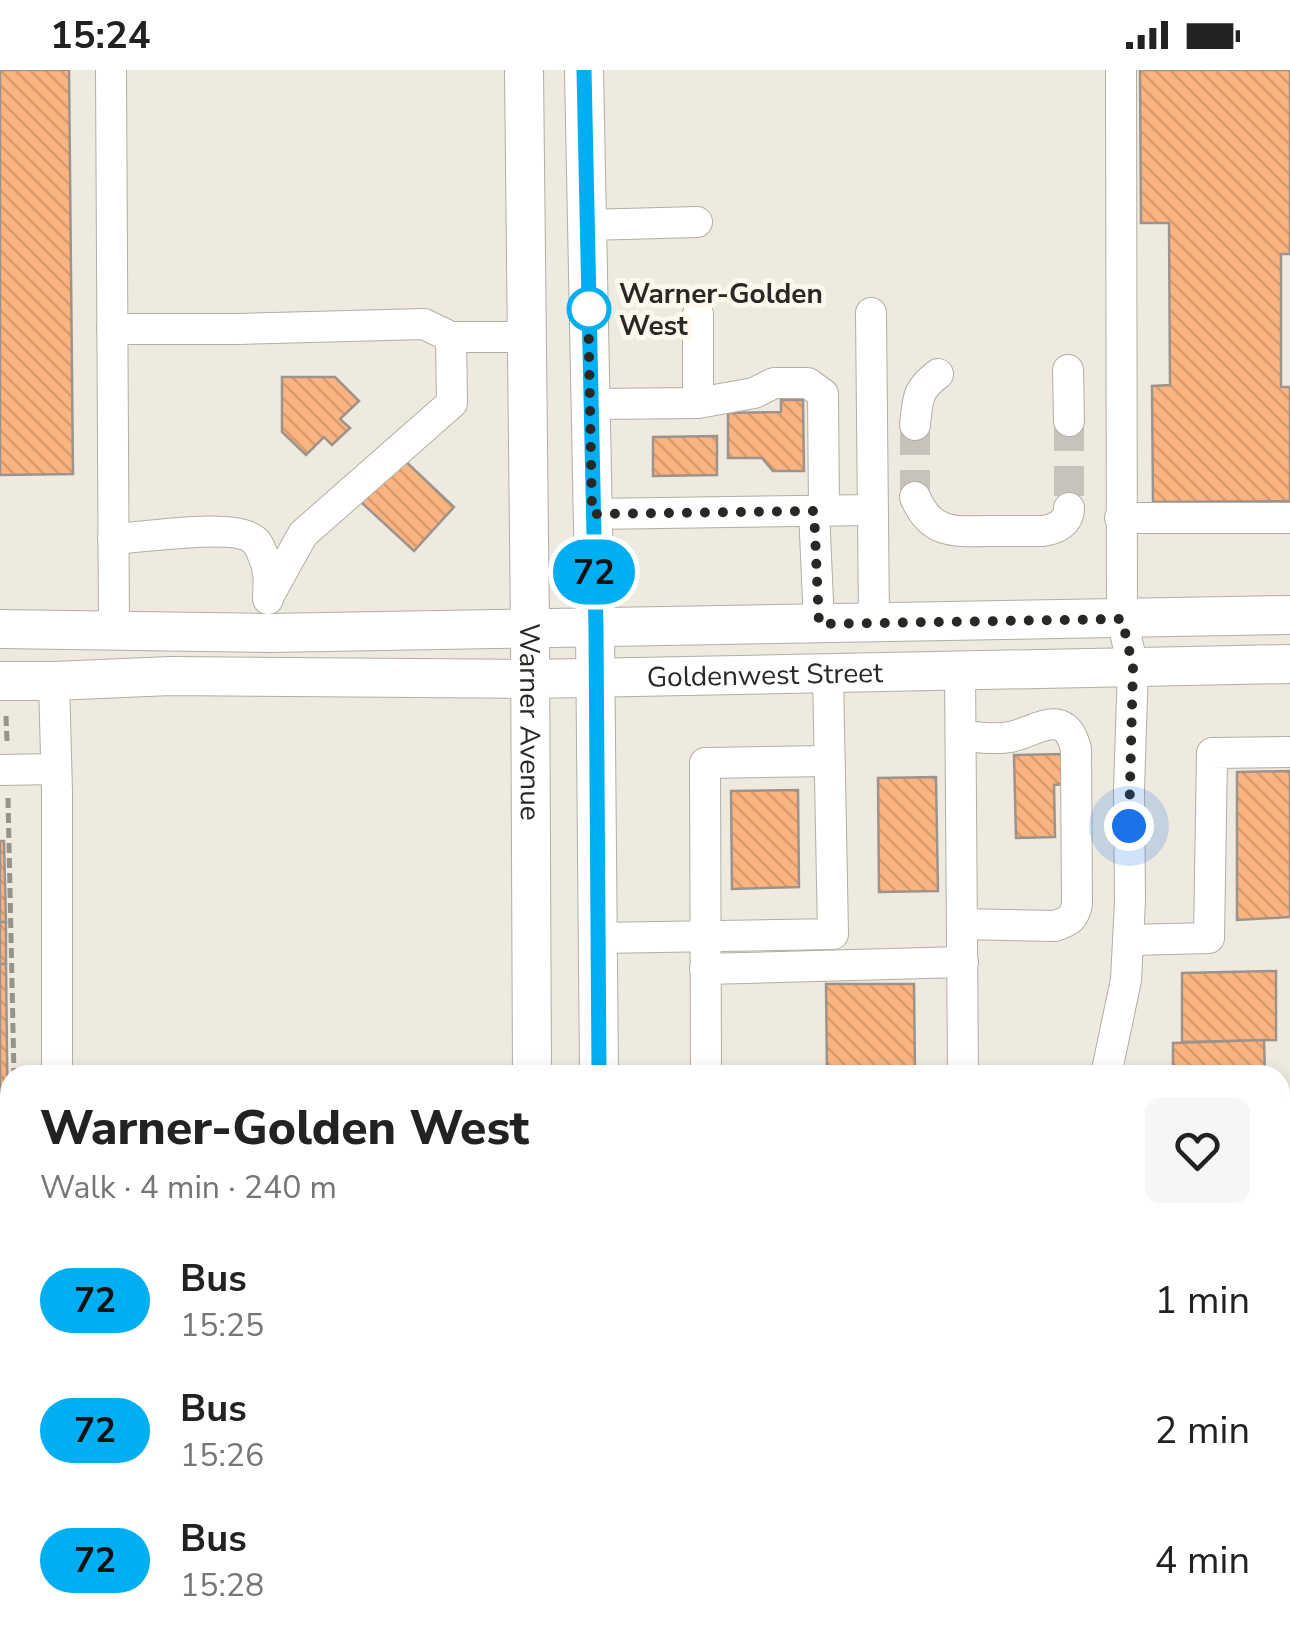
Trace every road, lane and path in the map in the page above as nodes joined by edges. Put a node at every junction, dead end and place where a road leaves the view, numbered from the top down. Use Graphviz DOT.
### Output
graph roads {
  1 [pos="111,70"];
  2 [pos="524,70"];
  3 [pos="584,70"];
  4 [pos="1121,70"];
  5 [pos="697,222"];
  6 [pos="587,225"];
  7 [pos="870,313"];
  8 [pos="698,314"];
  9 [pos="112,330"];
  10 [pos="451,337"];
  11 [pos="526,337"];
  12 [pos="1068,370"];
  13 [pos="938,374"];
  14 [pos="698,403"];
  15 [pos="590,404"];
  16 [pos="1069,421"];
  17 [pos="914,425"];
  18 [pos="915,497"];
  19 [pos="1069,508"];
  20 [pos="872,510"];
  21 [pos="819,511"];
  22 [pos="592,514"];
  23 [pos="1120,518"];
  24 [pos="1290,518"];
  25 [pos="113,539"];
  26 [pos="1290,614"];
  27 [pos="268,615"];
  28 [pos="1122,619"];
  29 [pos="874,622"];
  30 [pos="819,624"];
  31 [pos="596,628"];
  32 [pos="0,629"];
  33 [pos="114,630"];
  34 [pos="530,630"];
  35 [pos="1290,664"];
  36 [pos="1133,667"];
  37 [pos="960,670"];
  38 [pos="828,673"];
  39 [pos="596,677"];
  40 [pos="530,679"];
  41 [pos="54,681"];
  42 [pos="3,698"];
  43 [pos="960,736"];
  44 [pos="1290,752"];
  45 [pos="828,761"];
  46 [pos="56,769"];
  47 [pos="4,770"];
  48 [pos="962,924"];
  49 [pos="705,936"];
  50 [pos="598,938"];
  51 [pos="1128,940"];
  52 [pos="962,962"];
  53 [pos="705,969"];
  54 [pos="14,1065"];
  55 [pos="57,1065"];
  56 [pos="532,1065"];
  57 [pos="599,1065"];
  58 [pos="706,1065"];
  59 [pos="963,1065"];
  60 [pos="1108,1065"];
  1 -- 9 [label="lane"];
  2 -- 11 [label="main road, Warner Avenue"];
  3 -- 6 [label="main road"];
  4 -- 23 [label="lane"];
  5 -- 6 [label="lane"];
  6 -- 15 [label="main road"];
  7 -- 20 [label="lane"];
  8 -- 14 [label="lane"];
  9 -- 10 [label="lane"];
  9 -- 25 [label="lane"];
  10 -- 11 [label="lane"];
  10 -- 27 [label="lane"];
  11 -- 34 [label="main road, Warner Avenue"];
  12 -- 16 [label="lane"];
  13 -- 17 [label="lane"];
  14 -- 15 [label="lane"];
  14 -- 21 [label="lane"];
  15 -- 22 [label="main road"];
  18 -- 19 [label="lane"];
  20 -- 21 [label="lane"];
  20 -- 29 [label="lane"];
  21 -- 22 [label="lane"];
  21 -- 30 [label="lane"];
  22 -- 31 [label="main road"];
  23 -- 24 [label="lane"];
  23 -- 28 [label="lane"];
  25 -- 27 [label="lane"];
  25 -- 33 [label="lane"];
  26 -- 28 [label="main road, Goldenwest Street"];
  27 -- 33 [label="main road, Goldenwest Street"];
  27 -- 34 [label="main road, Goldenwest Street"];
  28 -- 29 [label="main road, Goldenwest Street"];
  28 -- 36 [label="lane"];
  29 -- 30 [label="main road, Goldenwest Street"];
  30 -- 31 [label="main road, Goldenwest Street"];
  31 -- 34 [label="main road, Goldenwest Street"];
  31 -- 39 [label="main road"];
  32 -- 33 [label="main road, Goldenwest Street"];
  34 -- 40 [label="main road, Warner Avenue"];
  35 -- 36 [label="main road, Goldenwest Street"];
  36 -- 37 [label="main road, Goldenwest Street"];
  36 -- 51 [label="lane"];
  37 -- 38 [label="main road, Goldenwest Street"];
  37 -- 43 [label="lane"];
  38 -- 39 [label="main road, Goldenwest Street"];
  38 -- 45 [label="lane"];
  39 -- 40 [label="main road, Goldenwest Street"];
  39 -- 50 [label="main road"];
  40 -- 41 [label="main road, Goldenwest Street"];
  40 -- 56 [label="main road, Warner Avenue"];
  41 -- 42 [label="main road, Goldenwest Street"];
  41 -- 46 [label="lane"];
  42 -- 47 [label="path"];
  43 -- 48 [label="lane"];
  43 -- 48 [label="lane"];
  44 -- 51 [label="lane"];
  45 -- 49 [label="lane"];
  45 -- 49 [label="lane"];
  46 -- 47 [label="lane"];
  46 -- 55 [label="lane"];
  47 -- 54 [label="path"];
  48 -- 52 [label="lane"];
  49 -- 50 [label="lane"];
  49 -- 53 [label="lane"];
  50 -- 57 [label="main road"];
  51 -- 60 [label="lane"];
  52 -- 53 [label="lane"];
  52 -- 59 [label="lane"];
  53 -- 58 [label="lane"];
}
